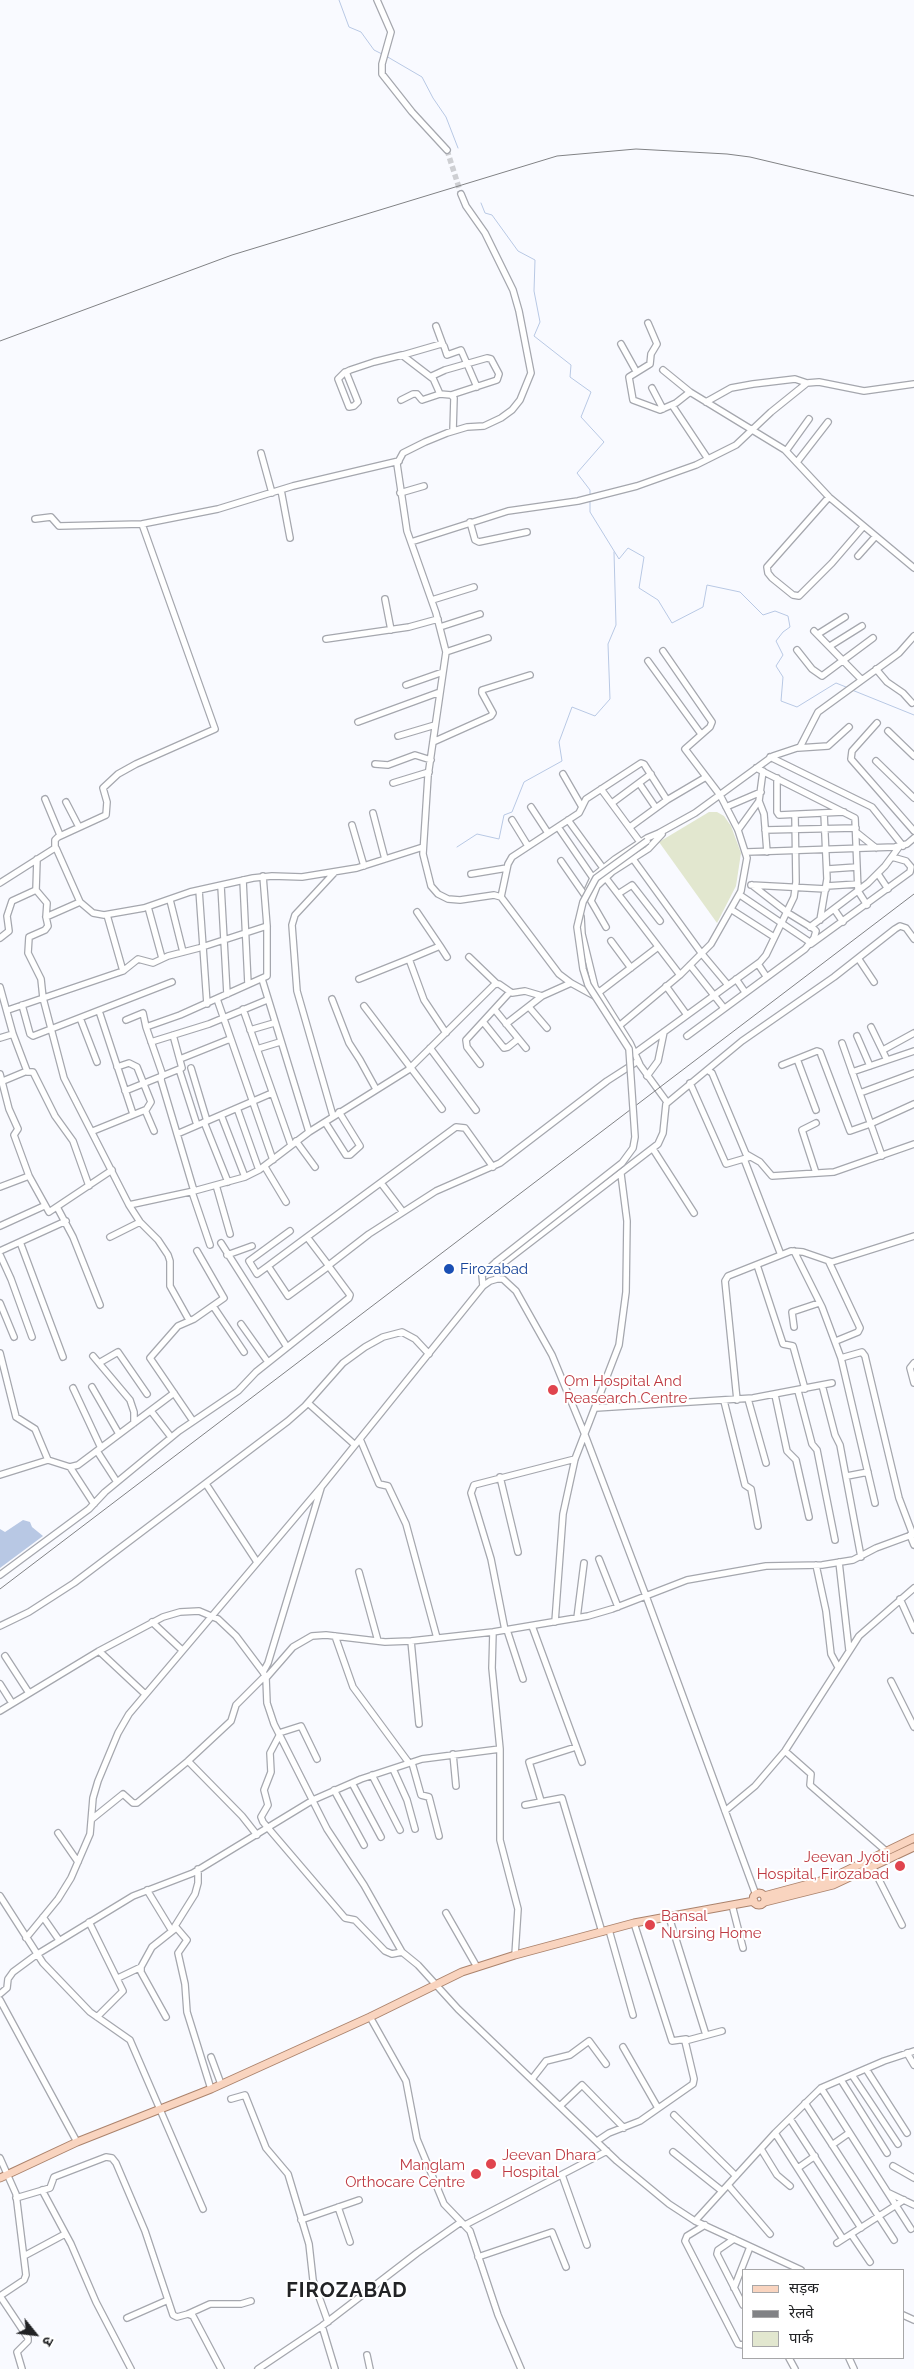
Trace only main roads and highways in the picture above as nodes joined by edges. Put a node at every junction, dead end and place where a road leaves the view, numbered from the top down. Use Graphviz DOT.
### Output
graph roads {
  1 [pos="914,1838"];
  2 [pos="914,1847"];
  3 [pos="759,1898"];
  4 [pos="0,2178"];
  1 -- 3 [label="main road"];
  2 -- 3 [label="main road"];
  3 -- 4 [label="main road"];
}
